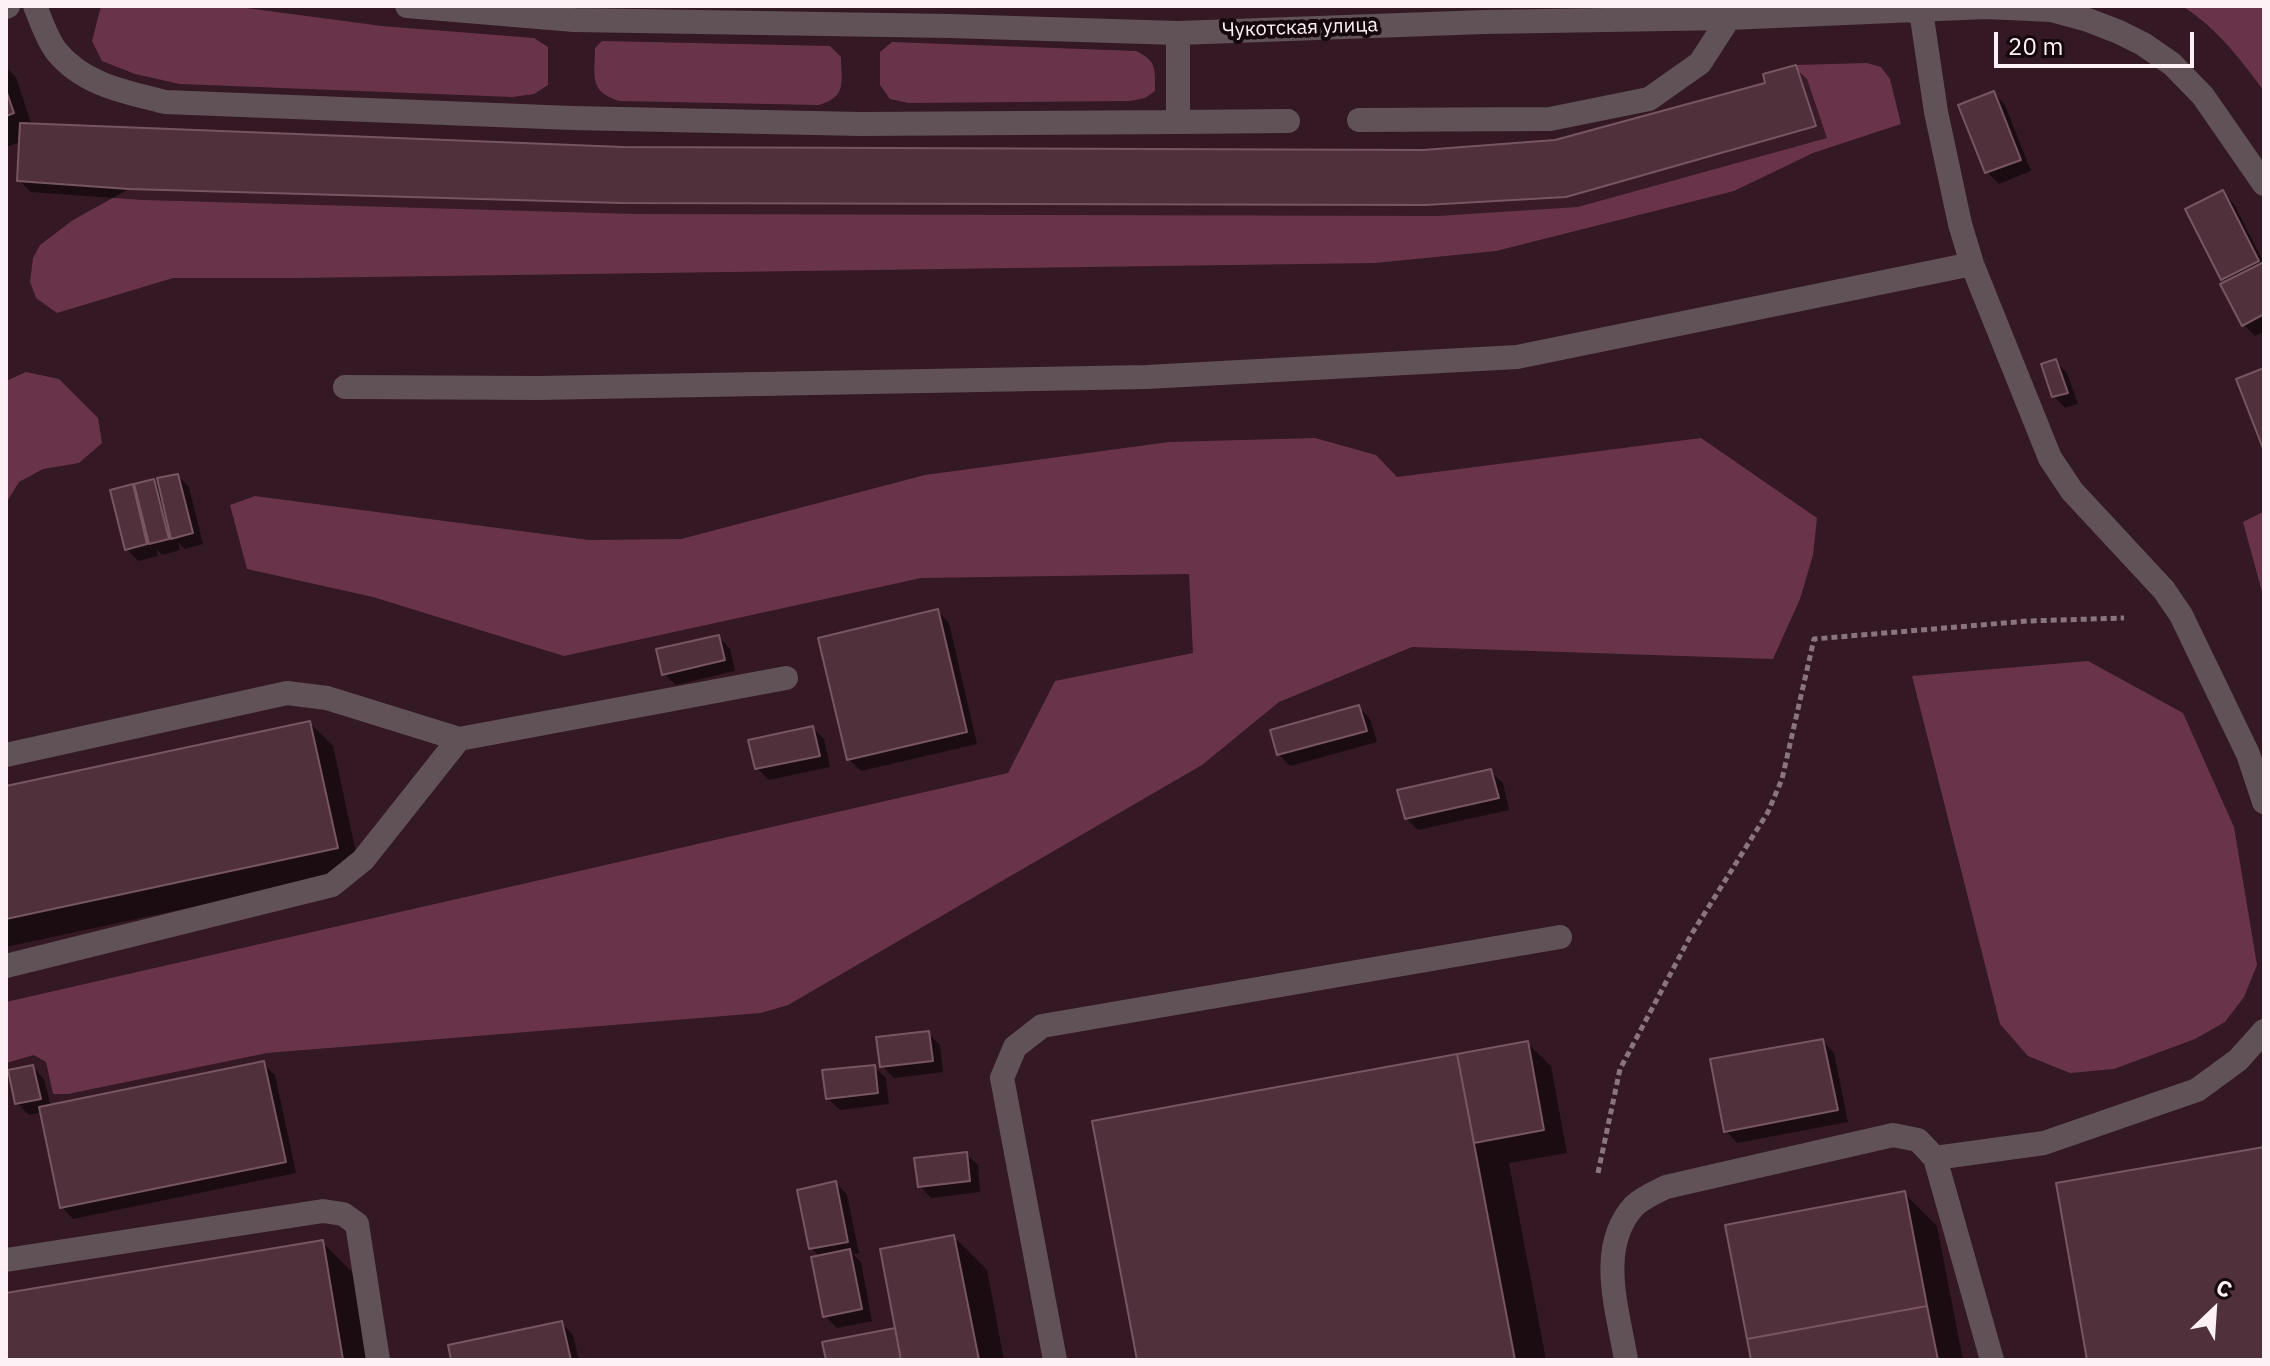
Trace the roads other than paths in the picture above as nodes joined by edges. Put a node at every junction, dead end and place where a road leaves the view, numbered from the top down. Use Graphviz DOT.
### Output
graph roads {
  1 [pos="35,6"];
  2 [pos="407,6"];
  3 [pos="973,6"];
  4 [pos="1921,11"];
  5 [pos="1729,18"];
  6 [pos="949,26"];
  7 [pos="1178,33"];
  8 [pos="1359,120"];
  9 [pos="1288,121"];
  10 [pos="1178,122"];
  11 [pos="2264,184"];
  12 [pos="1972,264"];
  13 [pos="345,387"];
  14 [pos="786,678"];
  15 [pos="459,739"];
  16 [pos="6,755"];
  17 [pos="2264,802"];
  18 [pos="1560,937"];
  19 [pos="6,966"];
  20 [pos="2264,1031"];
  21 [pos="1935,1158"];
  22 [pos="6,1260"];
  23 [pos="378,1360"];
  24 [pos="1055,1360"];
  25 [pos="1626,1360"];
  26 [pos="1992,1360"];
  1 -- 10 [label="street"];
  2 -- 6 [label="street, Чукотская улица"];
  3 -- 6 [label="street"];
  4 -- 5 [label="street, Чукотская улица"];
  4 -- 11 [label="street, Чукотская улица"];
  4 -- 12 [label="street"];
  5 -- 7 [label="street, Чукотская улица"];
  5 -- 8 [label="street"];
  6 -- 7 [label="street, Чукотская улица"];
  7 -- 10 [label="street"];
  9 -- 10 [label="street"];
  12 -- 13 [label="street"];
  12 -- 17 [label="street"];
  14 -- 15 [label="street"];
  15 -- 16 [label="street"];
  15 -- 19 [label="street"];
  18 -- 24 [label="street"];
  20 -- 21 [label="street"];
  21 -- 25 [label="street"];
  21 -- 26 [label="street"];
  22 -- 23 [label="street"];
}
